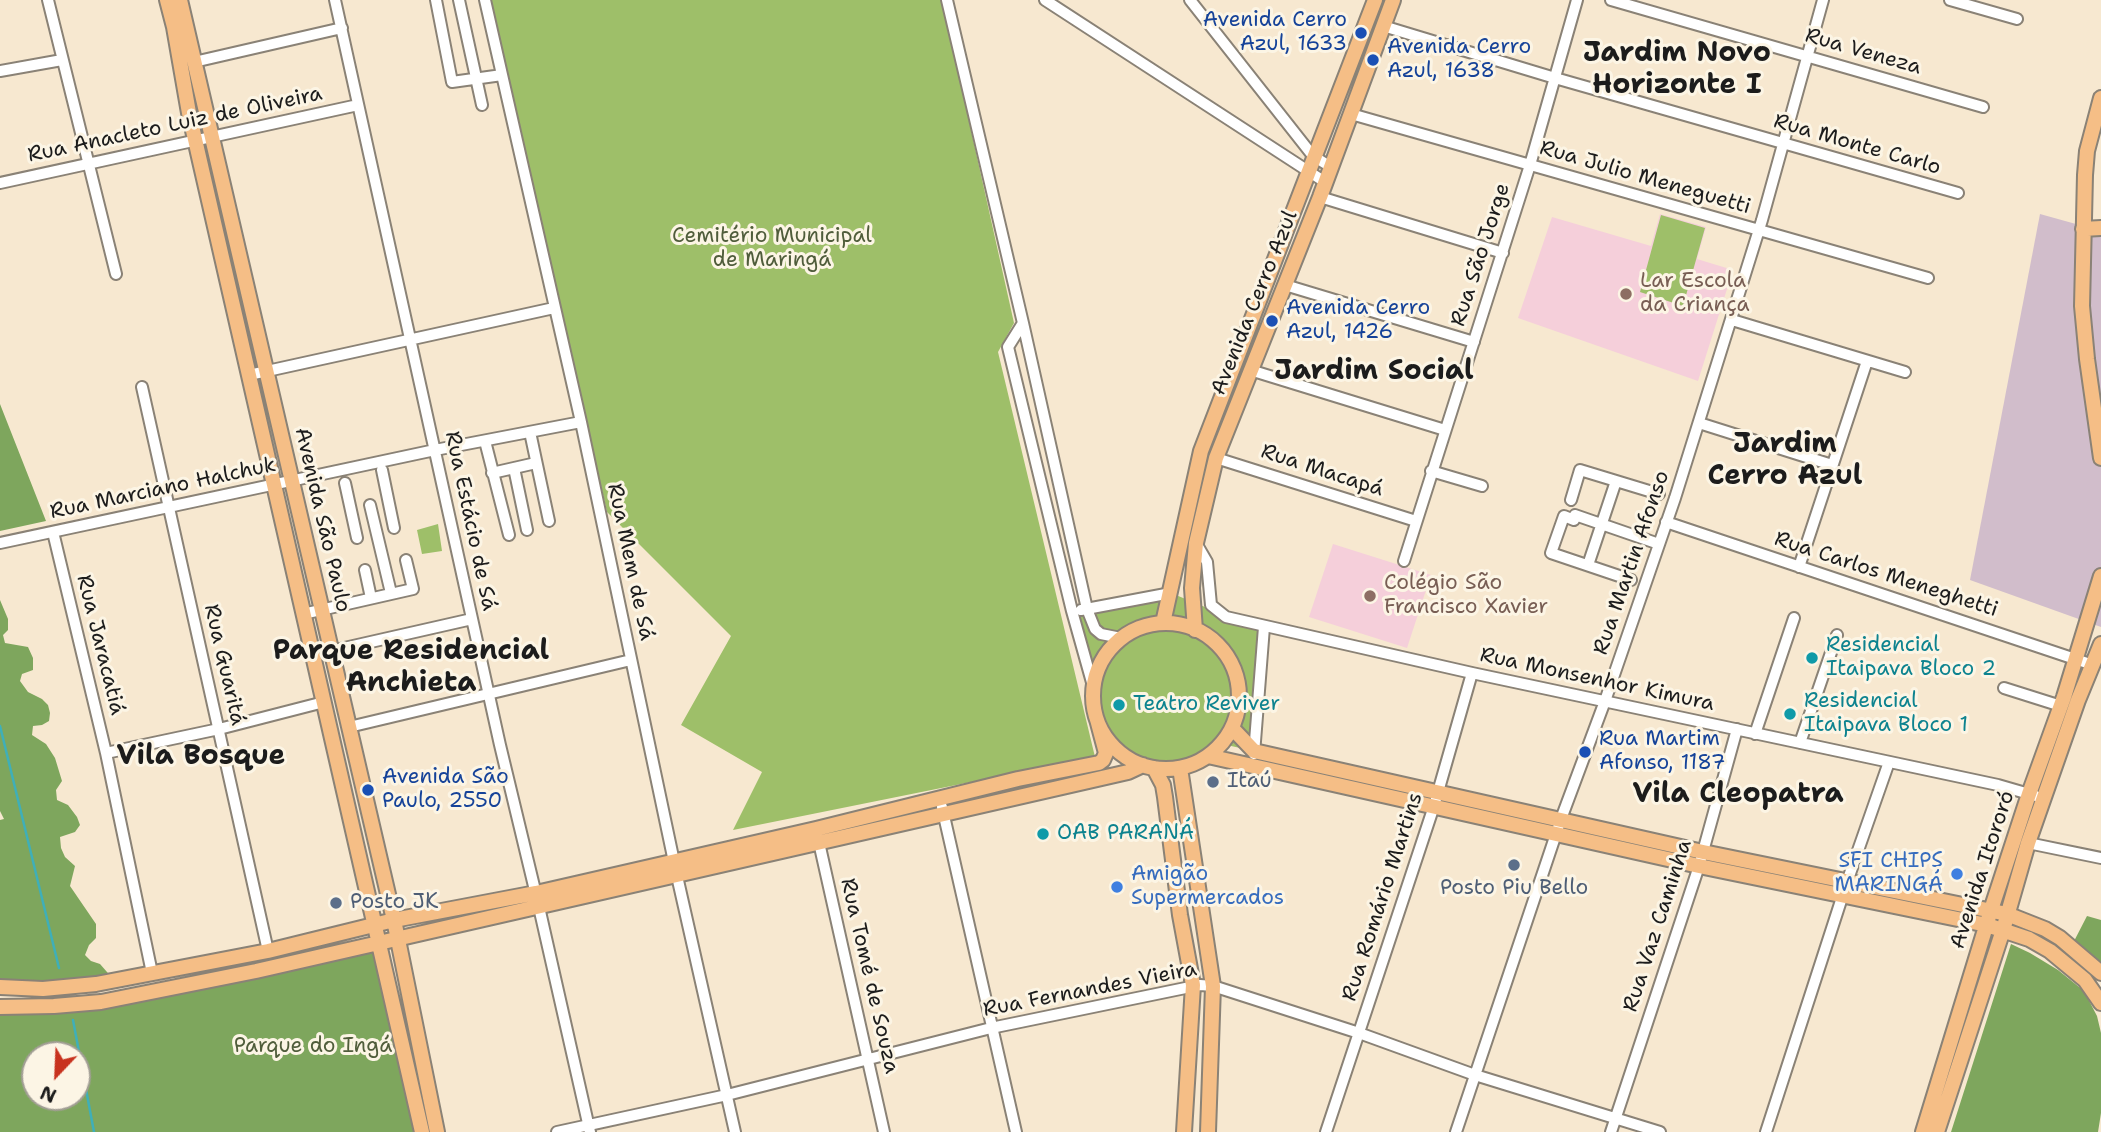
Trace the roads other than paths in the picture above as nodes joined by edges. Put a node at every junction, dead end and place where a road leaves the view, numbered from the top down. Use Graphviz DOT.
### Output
graph roads {
  1 [pos="48,0"];
  2 [pos="167,0"];
  3 [pos="180,0"];
  4 [pos="335,0"];
  5 [pos="436,0"];
  6 [pos="459,0"];
  7 [pos="485,0"];
  8 [pos="947,0"];
  9 [pos="1045,0"];
  10 [pos="1190,0"];
  11 [pos="1375,0"];
  12 [pos="1393,0"];
  13 [pos="1577,0"];
  14 [pos="1611,0"];
  15 [pos="1823,0"];
  16 [pos="1950,0"];
  17 [pos="2017,19"];
  18 [pos="1366,25"];
  19 [pos="1383,26"];
  20 [pos="342,29"];
  21 [pos="1808,56"];
  22 [pos="62,60"];
  23 [pos="194,62"];
  24 [pos="1369,65"];
  25 [pos="0,71"];
  26 [pos="502,75"];
  27 [pos="1555,78"];
  28 [pos="476,79"];
  29 [pos="2101,98"];
  30 [pos="358,105"];
  31 [pos="482,106"];
  32 [pos="1983,107"];
  33 [pos="1351,114"];
  34 [pos="211,137"];
  35 [pos="195,140"];
  36 [pos="1784,144"];
  37 [pos="1313,156"];
  38 [pos="88,163"];
  39 [pos="1530,165"];
  40 [pos="1331,167"];
  41 [pos="1308,172"];
  42 [pos="1325,182"];
  43 [pos="0,183"];
  44 [pos="1958,193"];
  45 [pos="1320,197"];
  46 [pos="2101,228"];
  47 [pos="2082,229"];
  48 [pos="1759,231"];
  49 [pos="1503,253"];
  50 [pos="116,274"];
  51 [pos="1928,278"];
  52 [pos="1285,285"];
  53 [pos="554,308"];
  54 [pos="1732,320"];
  55 [pos="1023,323"];
  56 [pos="410,341"];
  57 [pos="1474,342"];
  58 [pos="1867,360"];
  59 [pos="1250,370"];
  60 [pos="266,372"];
  61 [pos="1905,372"];
  62 [pos="249,376"];
  63 [pos="142,387"];
  64 [pos="580,422"];
  65 [pos="1699,423"];
  66 [pos="1445,430"];
  67 [pos="530,432"];
  68 [pos="485,441"];
  69 [pos="435,450"];
  70 [pos="1216,458"];
  71 [pos="2101,458"];
  72 [pos="536,463"];
  73 [pos="1832,465"];
  74 [pos="514,468"];
  75 [pos="383,470"];
  76 [pos="1432,471"];
  77 [pos="492,473"];
  78 [pos="292,481"];
  79 [pos="1616,481"];
  80 [pos="345,483"];
  81 [pos="274,485"];
  82 [pos="1482,486"];
  83 [pos="1659,494"];
  84 [pos="1199,495"];
  85 [pos="1571,500"];
  86 [pos="388,501"];
  87 [pos="370,505"];
  88 [pos="168,508"];
  89 [pos="351,509"];
  90 [pos="1416,521"];
  91 [pos="549,522"];
  92 [pos="1666,522"];
  93 [pos="1602,524"];
  94 [pos="394,528"];
  95 [pos="527,530"];
  96 [pos="53,532"];
  97 [pos="509,535"];
  98 [pos="358,538"];
  99 [pos="0,543"];
  100 [pos="1196,543"];
  101 [pos="1659,544"];
  102 [pos="406,560"];
  103 [pos="1404,561"];
  104 [pos="1588,565"];
  105 [pos="1799,567"];
  106 [pos="365,570"];
  107 [pos="2101,576"];
  108 [pos="1631,580"];
  109 [pos="391,593"];
  110 [pos="1171,593"];
  111 [pos="371,598"];
  112 [pos="1087,609"];
  113 [pos="321,611"];
  114 [pos="1072,611"];
  115 [pos="303,614"];
  116 [pos="1794,618"];
  117 [pos="472,619"];
  118 [pos="1163,623"];
  119 [pos="1264,627"];
  120 [pos="1195,629"];
  121 [pos="1837,635"];
  122 [pos="1121,638"];
  123 [pos="2101,644"];
  124 [pos="331,651"];
  125 [pos="2077,659"];
  126 [pos="631,660"];
  127 [pos="2093,665"];
  128 [pos="1472,673"];
  129 [pos="1093,686"];
  130 [pos="2004,688"];
  131 [pos="490,694"];
  132 [pos="1605,701"];
  133 [pos="324,702"];
  134 [pos="2061,706"];
  135 [pos="1098,723"];
  136 [pos="349,727"];
  137 [pos="1232,728"];
  138 [pos="219,729"];
  139 [pos="1737,730"];
  140 [pos="1755,733"];
  141 [pos="1800,743"];
  142 [pos="1254,751"];
  143 [pos="106,753"];
  144 [pos="1208,756"];
  145 [pos="1889,762"];
  146 [pos="1148,767"];
  147 [pos="1252,767"];
  148 [pos="1180,768"];
  149 [pos="2036,796"];
  150 [pos="940,797"];
  151 [pos="1436,799"];
  152 [pos="944,813"];
  153 [pos="1561,819"];
  154 [pos="1557,835"];
  155 [pos="817,836"];
  156 [pos="2028,843"];
  157 [pos="2101,858"];
  158 [pos="1701,859"];
  159 [pos="674,860"];
  160 [pos="677,876"];
  161 [pos="1847,882"];
  162 [pos="1843,897"];
  163 [pos="538,900"];
  164 [pos="1991,910"];
  165 [pos="2007,914"];
  166 [pos="394,920"];
  167 [pos="376,925"];
  168 [pos="1987,925"];
  169 [pos="2003,930"];
  170 [pos="398,939"];
  171 [pos="380,943"];
  172 [pos="268,951"];
  173 [pos="152,973"];
  174 [pos="2101,973"];
  175 [pos="1193,985"];
  176 [pos="1213,986"];
  177 [pos="0,987"];
  178 [pos="2101,1003"];
  179 [pos="0,1007"];
  180 [pos="992,1028"];
  181 [pos="1359,1033"];
  182 [pos="868,1059"];
  183 [pos="1475,1075"];
  184 [pos="727,1095"];
  185 [pos="1938,1109"];
  186 [pos="1616,1117"];
  187 [pos="1931,1128"];
  188 [pos="589,1129"];
  189 [pos="422,1132"];
  190 [pos="437,1132"];
  191 [pos="557,1132"];
  192 [pos="735,1132"];
  193 [pos="884,1132"];
  194 [pos="1016,1132"];
  195 [pos="1184,1132"];
  196 [pos="1208,1132"];
  197 [pos="1326,1132"];
  198 [pos="1456,1132"];
  199 [pos="1611,1132"];
  200 [pos="1660,1132"];
  201 [pos="1766,1132"];
  1 -- 22 [label="street"];
  2 -- 35 [label="main road, Avenida São Paulo"];
  3 -- 23 [label="main road, Avenida São Paulo"];
  4 -- 20 [label="street, Rua Estácio de Sá"];
  5 -- 28 [label="street"];
  6 -- 28 [label="street"];
  7 -- 26 [label="street, Rua Mem de Sá"];
  8 -- 55 [label="street"];
  9 -- 41 [label="street"];
  10 -- 37 [label="street"];
  11 -- 18 [label="main road, Avenida Cerro Azul"];
  12 -- 19 [label="main road, Avenida Cerro Azul"];
  13 -- 27 [label="street, Rua São Jorge"];
  14 -- 21 [label="street, Rua Veneza"];
  15 -- 21 [label="street, Rua Martin Afonso"];
  16 -- 17 [label="street"];
  18 -- 24 [label="main road"];
  18 -- 37 [label="main road, Avenida Cerro Azul"];
  19 -- 24 [label="main road, Avenida Cerro Azul"];
  19 -- 27 [label="street, Rua Monte Carlo"];
  20 -- 23 [label="street"];
  20 -- 30 [label="street, Rua Estácio de Sá"];
  21 -- 32 [label="street, Rua Veneza"];
  21 -- 36 [label="street, Rua Martin Afonso"];
  22 -- 25 [label="street"];
  22 -- 38 [label="street"];
  23 -- 34 [label="main road, Avenida São Paulo"];
  24 -- 33 [label="main road, Avenida Cerro Azul"];
  26 -- 28 [label="street"];
  26 -- 53 [label="street, Rua Mem de Sá"];
  27 -- 36 [label="street, Rua Monte Carlo"];
  27 -- 39 [label="street, Rua São Jorge"];
  28 -- 31 [label="street"];
  29 -- 47 [label="main road"];
  30 -- 34 [label="street, Rua Anacleto Luiz de Oliveira"];
  30 -- 56 [label="street, Rua Estácio de Sá"];
  33 -- 39 [label="street, Rua Julio Meneguetti"];
  33 -- 40 [label="main road, Avenida Cerro Azul"];
  34 -- 35 [label="street, Rua Anacleto Luiz de Oliveira"];
  34 -- 60 [label="main road, Avenida São Paulo"];
  35 -- 38 [label="street, Rua Anacleto Luiz de Oliveira"];
  35 -- 62 [label="main road, Avenida São Paulo"];
  36 -- 44 [label="street, Rua Monte Carlo"];
  36 -- 48 [label="street, Rua Martin Afonso"];
  37 -- 40 [label="street"];
  37 -- 41 [label="main road, Avenida Cerro Azul"];
  38 -- 43 [label="street, Rua Anacleto Luiz de Oliveira"];
  38 -- 50 [label="street"];
  39 -- 48 [label="street, Rua Julio Meneguetti"];
  39 -- 49 [label="street, Rua São Jorge"];
  40 -- 42 [label="main road, Avenida Cerro Azul"];
  41 -- 42 [label="street"];
  41 -- 84 [label="main road, Avenida Cerro Azul"];
  42 -- 45 [label="main road, Avenida Cerro Azul"];
  45 -- 49 [label="street"];
  45 -- 52 [label="main road, Avenida Cerro Azul"];
  46 -- 47 [label="main road"];
  47 -- 71 [label="main road"];
  48 -- 51 [label="street, Rua Julio Meneguetti"];
  48 -- 54 [label="street, Rua Martin Afonso"];
  49 -- 57 [label="street, Rua São Jorge"];
  52 -- 57 [label="street"];
  52 -- 59 [label="main road, Avenida Cerro Azul"];
  53 -- 56 [label="street"];
  53 -- 64 [label="street, Rua Mem de Sá"];
  54 -- 58 [label="street"];
  54 -- 65 [label="street, Rua Martin Afonso"];
  55 -- 112 [label="street"];
  55 -- 114 [label="street"];
  56 -- 60 [label="street"];
  56 -- 69 [label="street, Rua Estácio de Sá"];
  57 -- 66 [label="street, Rua São Jorge"];
  58 -- 61 [label="street"];
  58 -- 73 [label="street"];
  59 -- 66 [label="street"];
  59 -- 70 [label="main road, Avenida Cerro Azul"];
  60 -- 62 [label="street"];
  60 -- 78 [label="main road, Avenida São Paulo"];
  62 -- 81 [label="main road, Avenida São Paulo"];
  63 -- 88 [label="street, Rua Guaritá"];
  64 -- 67 [label="street, Rua Marciano Halchuk"];
  64 -- 126 [label="street, Rua Mem de Sá"];
  65 -- 73 [label="street"];
  65 -- 92 [label="street, Rua Martin Afonso"];
  66 -- 76 [label="street, Rua São Jorge"];
  67 -- 68 [label="street, Rua Marciano Halchuk"];
  67 -- 72 [label="street"];
  68 -- 69 [label="street, Rua Marciano Halchuk"];
  68 -- 77 [label="street"];
  69 -- 78 [label="street, Rua Marciano Halchuk"];
  69 -- 117 [label="street, Rua Estácio de Sá"];
  70 -- 84 [label="main road, Avenida Cerro Azul"];
  70 -- 90 [label="street, Rua Macapá"];
  72 -- 74 [label="street"];
  72 -- 91 [label="street"];
  73 -- 105 [label="street"];
  74 -- 77 [label="street"];
  74 -- 95 [label="street"];
  75 -- 86 [label="street"];
  76 -- 82 [label="street"];
  76 -- 90 [label="street, Rua São Jorge"];
  77 -- 97 [label="street"];
  78 -- 81 [label="street, Rua Marciano Halchuk"];
  78 -- 113 [label="main road, Avenida São Paulo"];
  79 -- 83 [label="street"];
  79 -- 85 [label="street"];
  79 -- 93 [label="street"];
  80 -- 89 [label="street"];
  81 -- 88 [label="street, Rua Marciano Halchuk"];
  81 -- 115 [label="main road, Avenida São Paulo"];
  84 -- 100 [label="main road, Avenida Cerro Azul"];
  84 -- 110 [label="main road, Avenida Cerro Azul"];
  86 -- 87 [label="street"];
  86 -- 94 [label="street"];
  87 -- 89 [label="street"];
  87 -- 109 [label="street"];
  88 -- 96 [label="street, Rua Marciano Halchuk"];
  88 -- 138 [label="street, Rua Guaritá"];
  89 -- 98 [label="street"];
  90 -- 103 [label="street, Rua São Jorge"];
  92 -- 101 [label="street, Rua Martin Afonso"];
  92 -- 105 [label="street, Rua Carlos Meneghetti"];
  93 -- 101 [label="street"];
  93 -- 104 [label="street"];
  93 -- 104 [label="street"];
  96 -- 99 [label="street, Rua Marciano Halchuk"];
  96 -- 143 [label="street, Rua Jaracatiá"];
  100 -- 119 [label="street, Rua Monsenhor Kimura"];
  100 -- 120 [label="main road, Avenida Cerro Azul"];
  101 -- 132 [label="street, Rua Martin Afonso"];
  102 -- 109 [label="street"];
  104 -- 108 [label="street"];
  105 -- 125 [label="street, Rua Carlos Meneghetti"];
  106 -- 111 [label="street"];
  107 -- 125 [label="main road, Avenida Itororó"];
  109 -- 111 [label="street"];
  110 -- 112 [label="street"];
  110 -- 118 [label="main road, Avenida Cerro Azul"];
  111 -- 113 [label="street"];
  112 -- 114 [label="street"];
  112 -- 122 [label="street"];
  113 -- 115 [label="street"];
  113 -- 124 [label="main road, Avenida São Paulo"];
  114 -- 129 [label="street"];
  115 -- 133 [label="main road, Avenida São Paulo"];
  116 -- 140 [label="street"];
  117 -- 124 [label="street"];
  117 -- 131 [label="street, Rua Estácio de Sá"];
  118 -- 120 [label="main road"];
  118 -- 122 [label="main road"];
  119 -- 128 [label="street, Rua Monsenhor Kimura"];
  119 -- 142 [label="street"];
  120 -- 137 [label="main road"];
  121 -- 141 [label="street"];
  122 -- 129 [label="main road"];
  123 -- 127 [label="main road, Avenida Itororó"];
  124 -- 136 [label="main road, Avenida São Paulo"];
  125 -- 127 [label="street, Rua Carlos Meneghetti"];
  125 -- 134 [label="main road, Avenida Itororó"];
  126 -- 131 [label="street"];
  126 -- 159 [label="street, Rua Mem de Sá"];
  127 -- 149 [label="main road, Avenida Itororó"];
  128 -- 132 [label="street, Rua Monsenhor Kimura"];
  128 -- 151 [label="street, Rua Romário Martins"];
  129 -- 135 [label="main road"];
  130 -- 134 [label="street"];
  131 -- 136 [label="street"];
  131 -- 163 [label="street, Rua Estácio de Sá"];
  132 -- 139 [label="street, Rua Monsenhor Kimura"];
  132 -- 153 [label="street, Rua Martin Afonso"];
  133 -- 138 [label="street"];
  133 -- 167 [label="main road, Avenida São Paulo"];
  134 -- 149 [label="main road, Avenida Itororó"];
  135 -- 146 [label="main road"];
  135 -- 150 [label="main road"];
  136 -- 166 [label="main road, Avenida São Paulo"];
  137 -- 142 [label="main road"];
  137 -- 144 [label="main road"];
  138 -- 143 [label="street"];
  138 -- 172 [label="street, Rua Guaritá"];
  139 -- 140 [label="street, Rua Monsenhor Kimura"];
  139 -- 158 [label="street, Rua Vaz Caminha"];
  140 -- 141 [label="street, Rua Monsenhor Kimura"];
  141 -- 145 [label="street, Rua Monsenhor Kimura"];
  142 -- 147 [label="street"];
  142 -- 151 [label="main road"];
  143 -- 173 [label="street, Rua Jaracatiá"];
  144 -- 147 [label="main road"];
  144 -- 148 [label="main road"];
  145 -- 149 [label="street, Rua Monsenhor Kimura"];
  145 -- 161 [label="street"];
  146 -- 148 [label="main road"];
  146 -- 152 [label="main road"];
  146 -- 175 [label="main road"];
  147 -- 151 [label="main road"];
  148 -- 176 [label="main road"];
  149 -- 156 [label="main road, Avenida Itororó"];
  149 -- 164 [label="main road, Avenida Itororó"];
  150 -- 152 [label="street"];
  150 -- 155 [label="main road"];
  151 -- 153 [label="main road"];
  151 -- 154 [label="main road"];
  151 -- 181 [label="street, Rua Romário Martins"];
  152 -- 155 [label="main road"];
  152 -- 180 [label="street"];
  153 -- 154 [label="street, Rua Martin Afonso"];
  153 -- 158 [label="main road"];
  154 -- 158 [label="main road"];
  154 -- 183 [label="street, Rua Martin Afonso"];
  155 -- 159 [label="main road"];
  155 -- 160 [label="main road"];
  155 -- 182 [label="street, Rua Tomé de Souza"];
  156 -- 157 [label="street"];
  156 -- 165 [label="main road, Avenida Itororó"];
  158 -- 161 [label="main road"];
  158 -- 162 [label="main road"];
  158 -- 186 [label="street, Rua Vaz Caminha"];
  159 -- 160 [label="street, Rua Mem de Sá"];
  159 -- 163 [label="main road"];
  160 -- 163 [label="main road"];
  160 -- 184 [label="street, Rua Mem de Sá"];
  161 -- 162 [label="street"];
  161 -- 164 [label="main road"];
  162 -- 168 [label="main road"];
  162 -- 201 [label="street"];
  163 -- 166 [label="main road"];
  163 -- 170 [label="main road"];
  163 -- 188 [label="street, Rua Estácio de Sá"];
  164 -- 165 [label="main road"];
  164 -- 168 [label="main road, Avenida Itororó"];
  165 -- 169 [label="main road, Avenida Itororó"];
  165 -- 174 [label="main road"];
  166 -- 167 [label="main road"];
  166 -- 170 [label="main road, Avenida São Paulo"];
  167 -- 171 [label="main road, Avenida São Paulo"];
  167 -- 172 [label="main road"];
  168 -- 169 [label="main road"];
  168 -- 185 [label="main road, Avenida Itororó"];
  169 -- 178 [label="main road"];
  169 -- 185 [label="main road, Avenida Itororó"];
  170 -- 171 [label="main road"];
  170 -- 190 [label="main road, Avenida São Paulo"];
  171 -- 179 [label="main road"];
  171 -- 189 [label="main road, Avenida São Paulo"];
  172 -- 173 [label="main road"];
  173 -- 177 [label="main road"];
  175 -- 176 [label="street, Rua Fernandes Vieira"];
  175 -- 180 [label="street, Rua Fernandes Vieira"];
  175 -- 195 [label="main road"];
  176 -- 181 [label="street, Rua Fernandes Vieira"];
  176 -- 196 [label="main road"];
  180 -- 182 [label="street, Rua Fernandes Vieira"];
  180 -- 194 [label="street"];
  181 -- 183 [label="street, Rua Fernandes Vieira"];
  181 -- 197 [label="street, Rua Romário Martins"];
  182 -- 184 [label="street, Rua Fernandes Vieira"];
  182 -- 193 [label="street, Rua Tomé de Souza"];
  183 -- 186 [label="street, Rua Fernandes Vieira"];
  183 -- 198 [label="street, Rua Martin Afonso"];
  184 -- 188 [label="street, Rua Fernandes Vieira"];
  184 -- 192 [label="street, Rua Mem de Sá"];
  185 -- 187 [label="main road, Avenida Itororó"];
  186 -- 199 [label="street, Rua Vaz Caminha"];
  186 -- 200 [label="street, Rua Fernandes Vieira"];
  188 -- 191 [label="street, Rua Fernandes Vieira"];
}
